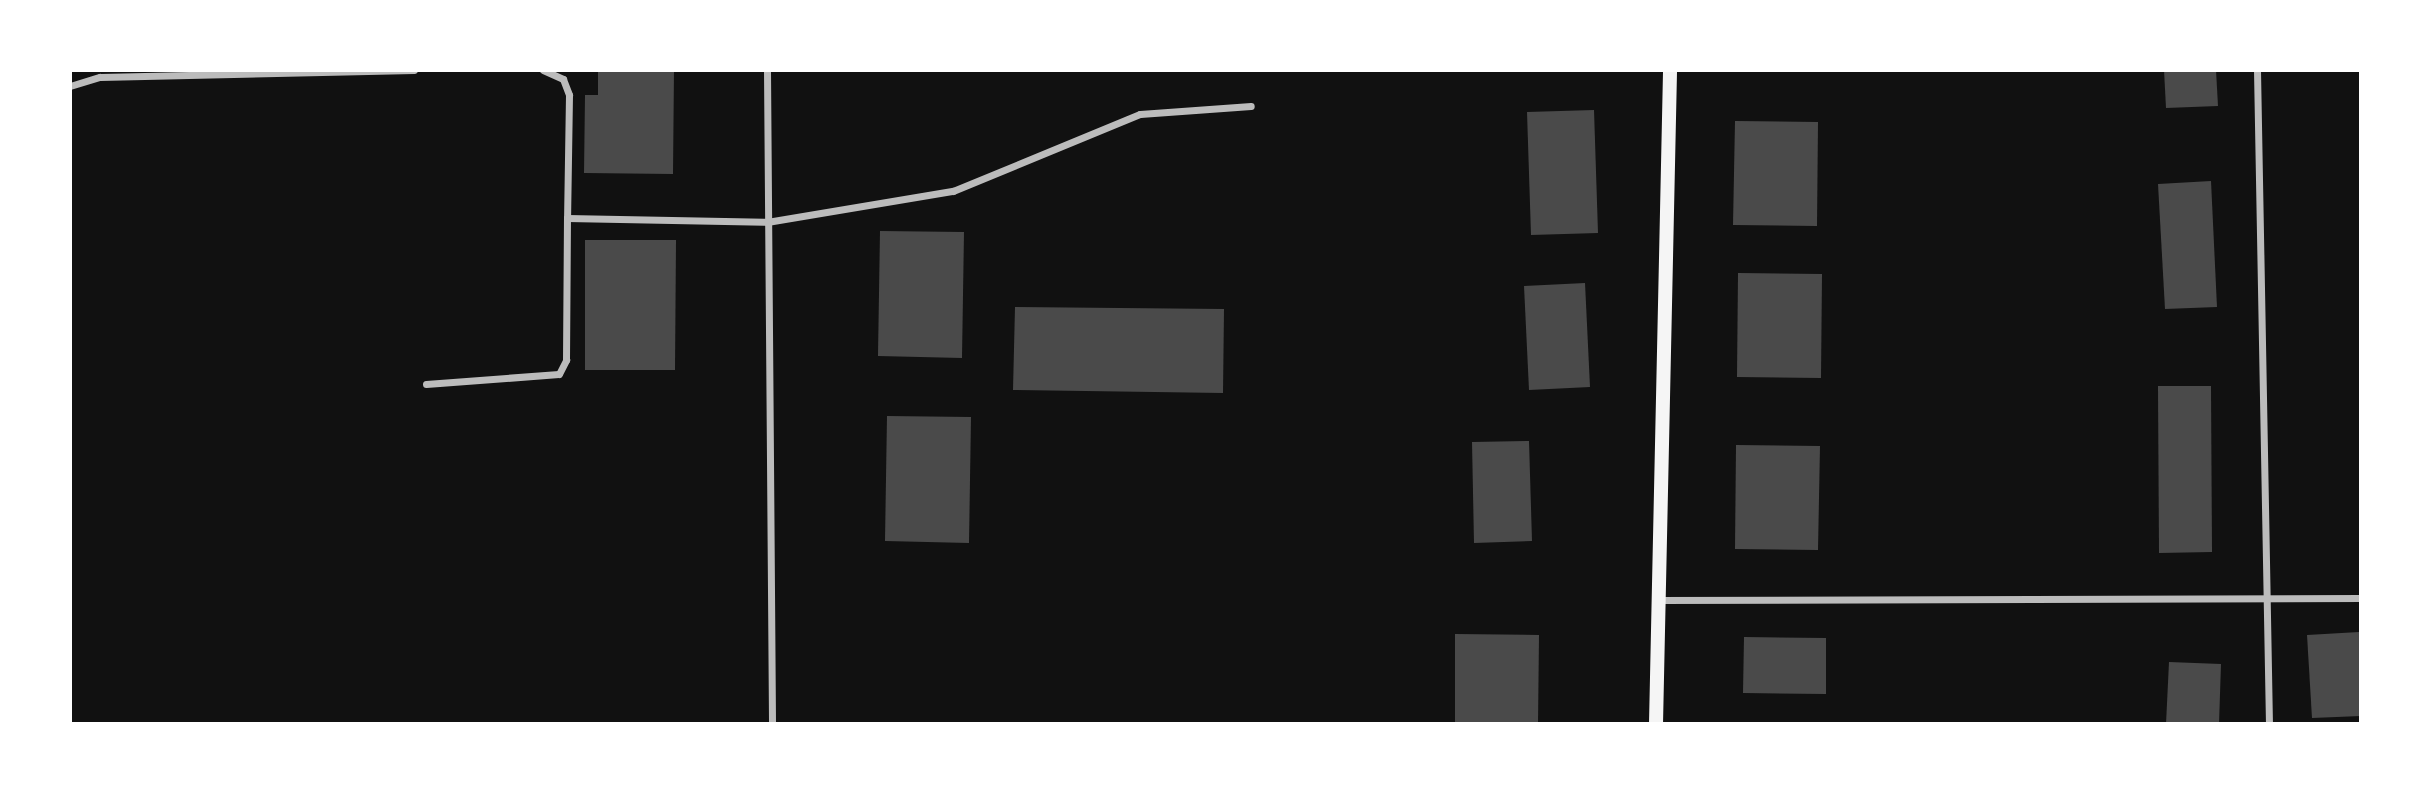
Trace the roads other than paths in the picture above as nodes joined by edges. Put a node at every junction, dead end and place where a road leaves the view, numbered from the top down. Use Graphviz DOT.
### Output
graph roads {
  1 [pos="414,70"];
  2 [pos="543,70"];
  3 [pos="767,70"];
  4 [pos="1670,70"];
  5 [pos="2257,70"];
  6 [pos="70,86"];
  7 [pos="1251,106"];
  8 [pos="567,218"];
  9 [pos="767,222"];
  10 [pos="426,384"];
  11 [pos="2267,598"];
  12 [pos="2361,598"];
  13 [pos="1655,600"];
  14 [pos="772,724"];
  15 [pos="1656,724"];
  16 [pos="2269,724"];
  1 -- 6 [label="street"];
  2 -- 8 [label="street"];
  3 -- 9 [label="street"];
  4 -- 13 [label="main road"];
  5 -- 11 [label="street"];
  7 -- 9 [label="street"];
  8 -- 9 [label="street"];
  8 -- 10 [label="street"];
  9 -- 14 [label="street"];
  11 -- 12 [label="street"];
  11 -- 13 [label="street"];
  11 -- 16 [label="street"];
  13 -- 15 [label="main road"];
}
